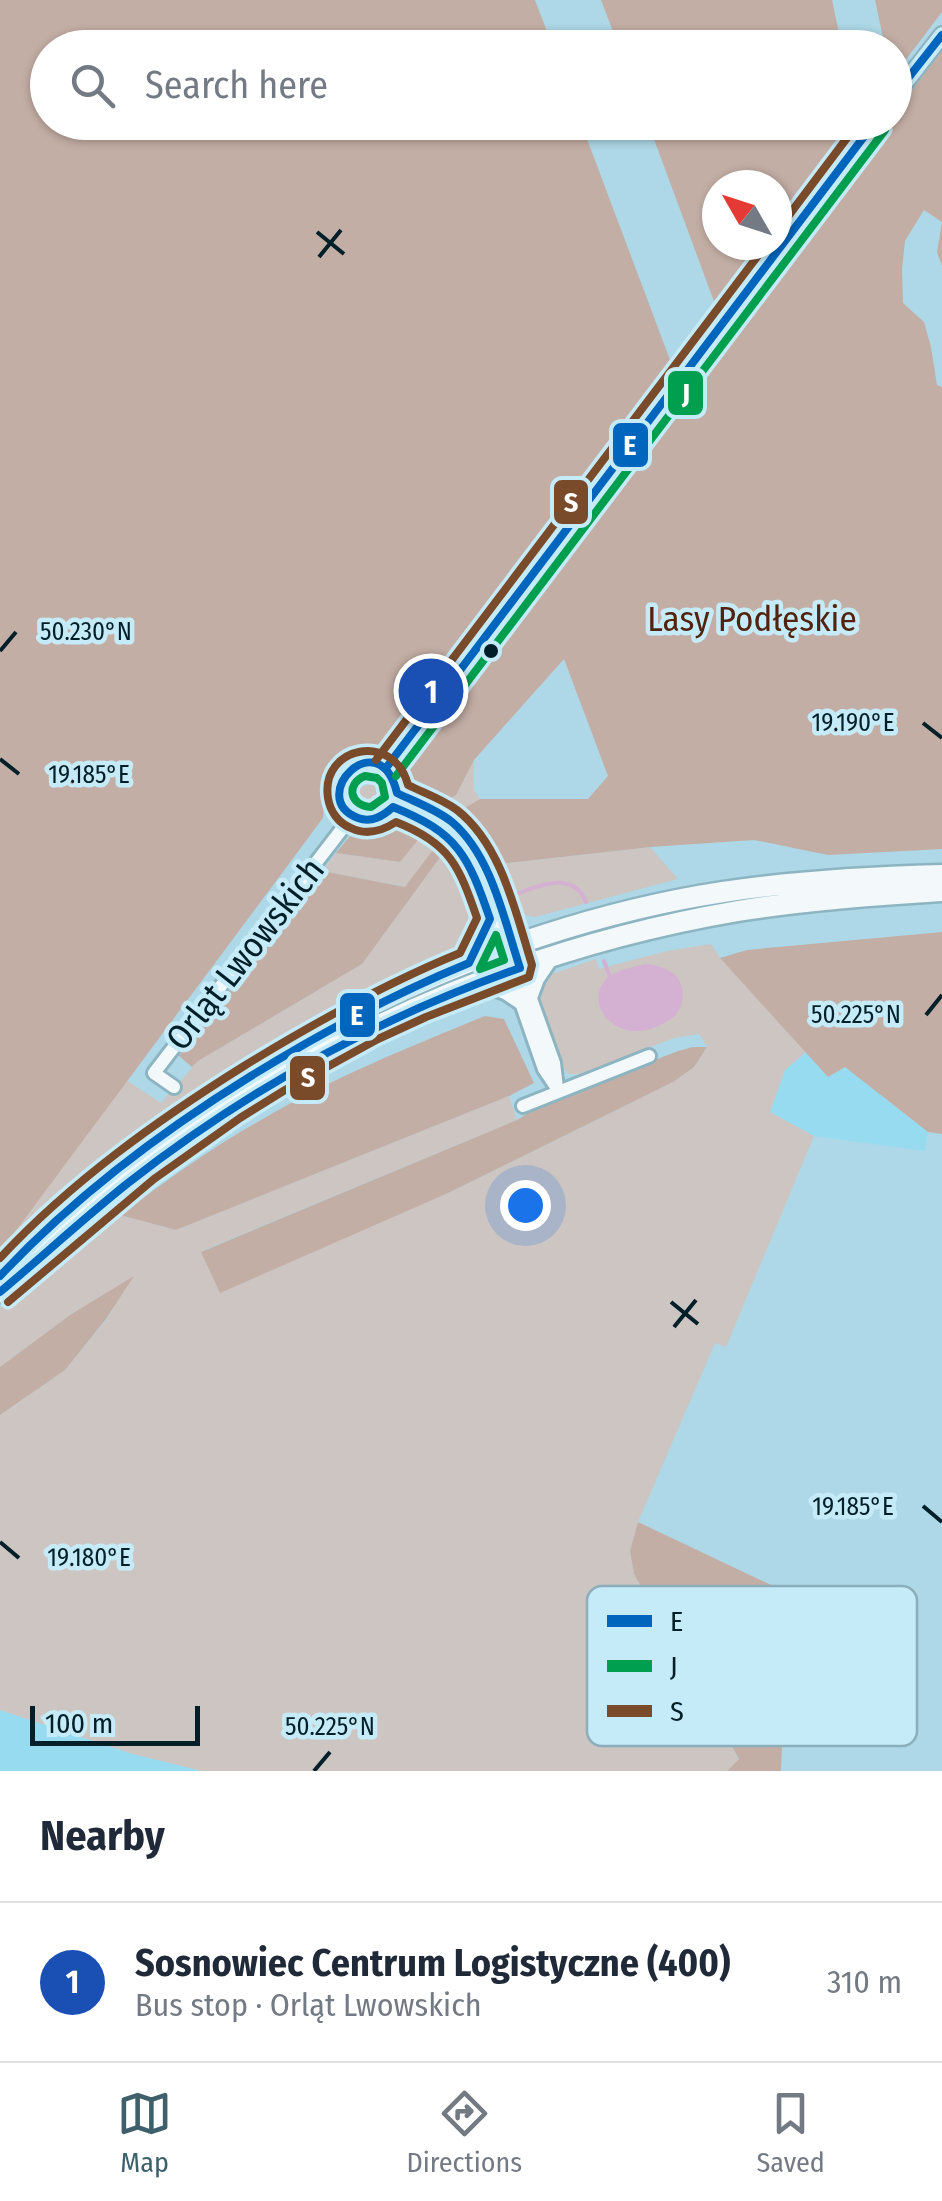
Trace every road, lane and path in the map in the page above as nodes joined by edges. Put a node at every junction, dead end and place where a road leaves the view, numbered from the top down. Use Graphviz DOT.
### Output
graph roads {
  1 [pos="942,34"];
  2 [pos="912,73"];
  3 [pos="861,140"];
  4 [pos="386,768"];
  5 [pos="395,800"];
  6 [pos="352,816"];
  7 [pos="942,875"];
  8 [pos="942,891"];
  9 [pos="496,918"];
  10 [pos="544,936"];
  11 [pos="553,957"];
  12 [pos="511,959"];
  13 [pos="469,963"];
  14 [pos="478,983"];
  15 [pos="526,1001"];
  16 [pos="649,1056"];
  17 [pos="174,1087"];
  18 [pos="558,1090"];
  19 [pos="523,1106"];
  20 [pos="0,1276"];
  21 [pos="0,1292"];
  1 -- 2 [label="street"];
  3 -- 4 [label="street"];
  4 -- 5 [label="street"];
  4 -- 6 [label="street"];
  5 -- 6 [label="street"];
  5 -- 9 [label="street"];
  6 -- 17 [label="street, Orląt Lwowskich"];
  7 -- 10 [label="main road"];
  8 -- 11 [label="main road"];
  9 -- 10 [label="street"];
  9 -- 12 [label="street"];
  9 -- 13 [label="street"];
  10 -- 12 [label="main road"];
  11 -- 12 [label="main road"];
  11 -- 15 [label="street"];
  12 -- 13 [label="main road"];
  12 -- 14 [label="main road"];
  12 -- 15 [label="street"];
  13 -- 20 [label="main road"];
  14 -- 15 [label="street"];
  14 -- 21 [label="main road"];
  15 -- 18 [label="street"];
  16 -- 18 [label="street"];
  18 -- 19 [label="street"];
}
